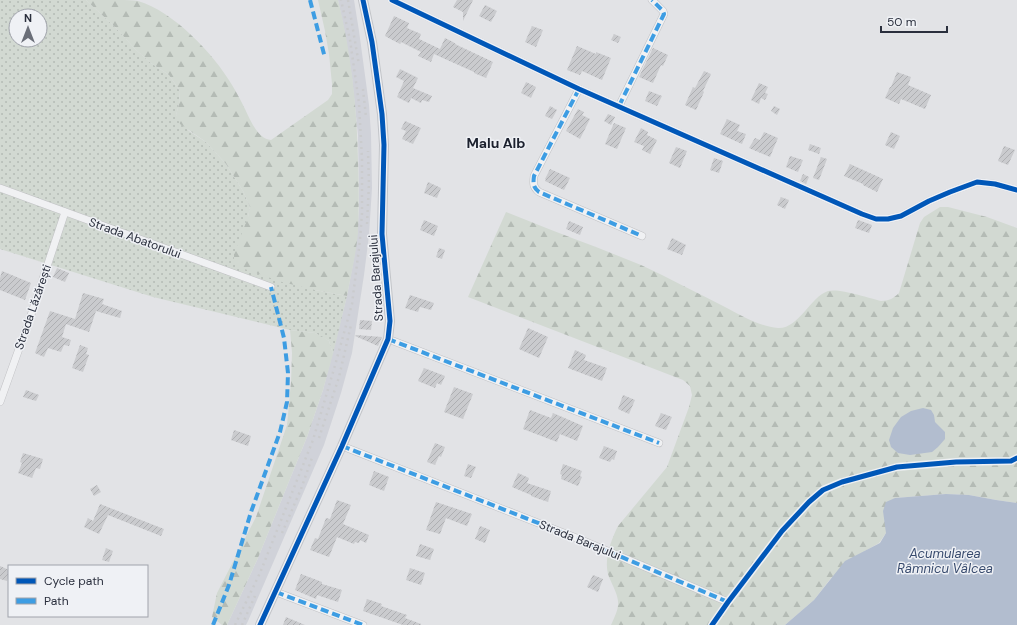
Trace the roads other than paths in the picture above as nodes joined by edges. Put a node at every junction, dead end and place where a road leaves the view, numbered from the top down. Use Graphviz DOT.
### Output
graph roads {
  1 [pos="363,0"];
  2 [pos="392,0"];
  3 [pos="652,0"];
  4 [pos="579,89"];
  5 [pos="619,106"];
  6 [pos="0,188"];
  7 [pos="1017,190"];
  8 [pos="65,212"];
  9 [pos="642,236"];
  10 [pos="270,287"];
  11 [pos="388,339"];
  12 [pos="0,402"];
  13 [pos="659,443"];
  14 [pos="342,446"];
  15 [pos="276,592"];
  16 [pos="728,602"];
  17 [pos="260,625"];
  18 [pos="363,625"];
  1 -- 11 [label="street, Strada Barajului"];
  2 -- 4 [label="street"];
  3 -- 5 [label="street"];
  4 -- 5 [label="street"];
  4 -- 9 [label="street"];
  5 -- 7 [label="street"];
  6 -- 8 [label="street, Strada Abatorului"];
  8 -- 10 [label="street, Strada Abatorului"];
  8 -- 12 [label="street, Strada Lăzărești"];
  11 -- 13 [label="street"];
  11 -- 14 [label="street, Strada Barajului"];
  14 -- 15 [label="street, Strada Barajului"];
  14 -- 16 [label="street, Strada Barajului"];
  15 -- 17 [label="street, Strada Barajului"];
  15 -- 18 [label="street"];
}
